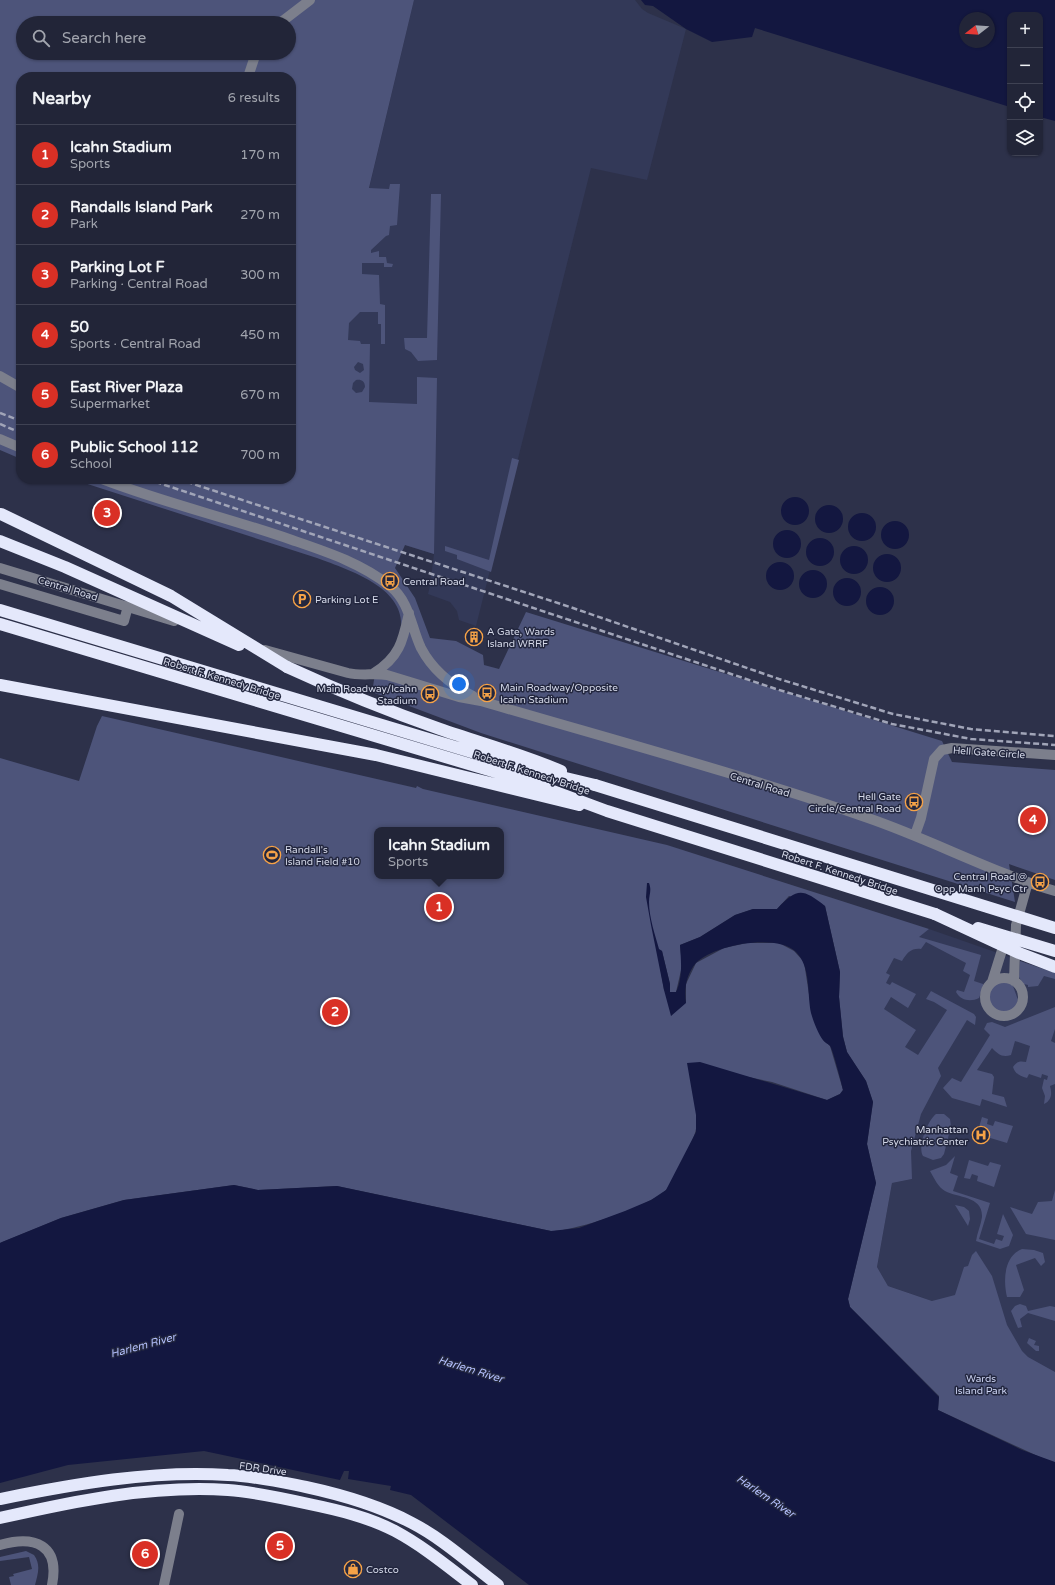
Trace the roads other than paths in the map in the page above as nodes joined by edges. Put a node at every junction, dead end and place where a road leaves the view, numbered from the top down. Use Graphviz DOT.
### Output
graph roads {
  1 [pos="310,0"];
  2 [pos="289,16"];
  3 [pos="254,60"];
  4 [pos="250,72"];
  5 [pos="0,376"];
  6 [pos="16,385"];
  7 [pos="0,439"];
  8 [pos="16,446"];
  9 [pos="115,484"];
  10 [pos="1,514"];
  11 [pos="0,541"];
  12 [pos="0,568"];
  13 [pos="0,584"];
  14 [pos="128,606"];
  15 [pos="0,610"];
  16 [pos="409,613"];
  17 [pos="0,624"];
  18 [pos="288,667"];
  19 [pos="374,673"];
  20 [pos="0,685"];
  21 [pos="481,701"];
  22 [pos="1055,755"];
  23 [pos="596,785"];
  24 [pos="607,811"];
  25 [pos="915,835"];
  26 [pos="1028,882"];
  27 [pos="1055,891"];
  28 [pos="935,914"];
  29 [pos="1016,925"];
  30 [pos="1055,928"];
  31 [pos="1055,951"];
  32 [pos="1055,967"];
  33 [pos="1014,981"];
  34 [pos="992,982"];
  35 [pos="1,1499"];
  36 [pos="22,1513"];
  37 [pos="179,1514"];
  38 [pos="0,1518"];
  39 [pos="366,1519"];
  40 [pos="0,1522"];
  41 [pos="0,1545"];
  42 [pos="52,1585"];
  43 [pos="164,1585"];
  44 [pos="459,1585"];
  45 [pos="472,1585"];
  46 [pos="498,1585"];
  1 -- 2 [label="street"];
  3 -- 4 [label="street"];
  5 -- 6 [label="street"];
  7 -- 8 [label="street"];
  9 -- 16 [label="street, Central Road"];
  10 -- 18 [label="highway, bridge"];
  11 -- 18 [label="highway, bridge"];
  12 -- 14 [label="street, Central Road"];
  13 -- 14 [label="street, Central Road"];
  14 -- 19 [label="street, Central Road"];
  15 -- 23 [label="highway, Robert F. Kennedy Bridge"];
  16 -- 19 [label="street"];
  16 -- 21 [label="street, Central Road"];
  17 -- 24 [label="highway, Robert F. Kennedy Bridge"];
  18 -- 23 [label="highway"];
  19 -- 21 [label="street, Central Road"];
  20 -- 24 [label="highway"];
  21 -- 25 [label="street, Central Road"];
  22 -- 25 [label="street, Hell Gate Circle"];
  23 -- 30 [label="highway, Robert F. Kennedy Bridge, bridge"];
  24 -- 28 [label="highway, Robert F. Kennedy Bridge"];
  25 -- 26 [label="street, Central Road"];
  26 -- 27 [label="street, Central Road"];
  26 -- 29 [label="street"];
  28 -- 31 [label="highway, Robert F. Kennedy Bridge, bridge"];
  28 -- 32 [label="highway, bridge"];
  29 -- 33 [label="street"];
  29 -- 34 [label="street"];
  33 -- 34 [label="street"];
  33 -- 34 [label="street"];
  35 -- 46 [label="highway, FDR Drive"];
  36 -- 38 [label="highway"];
  36 -- 39 [label="highway"];
  36 -- 40 [label="highway"];
  37 -- 43 [label="street"];
  39 -- 44 [label="highway"];
  39 -- 45 [label="highway"];
  41 -- 42 [label="street"];
}
